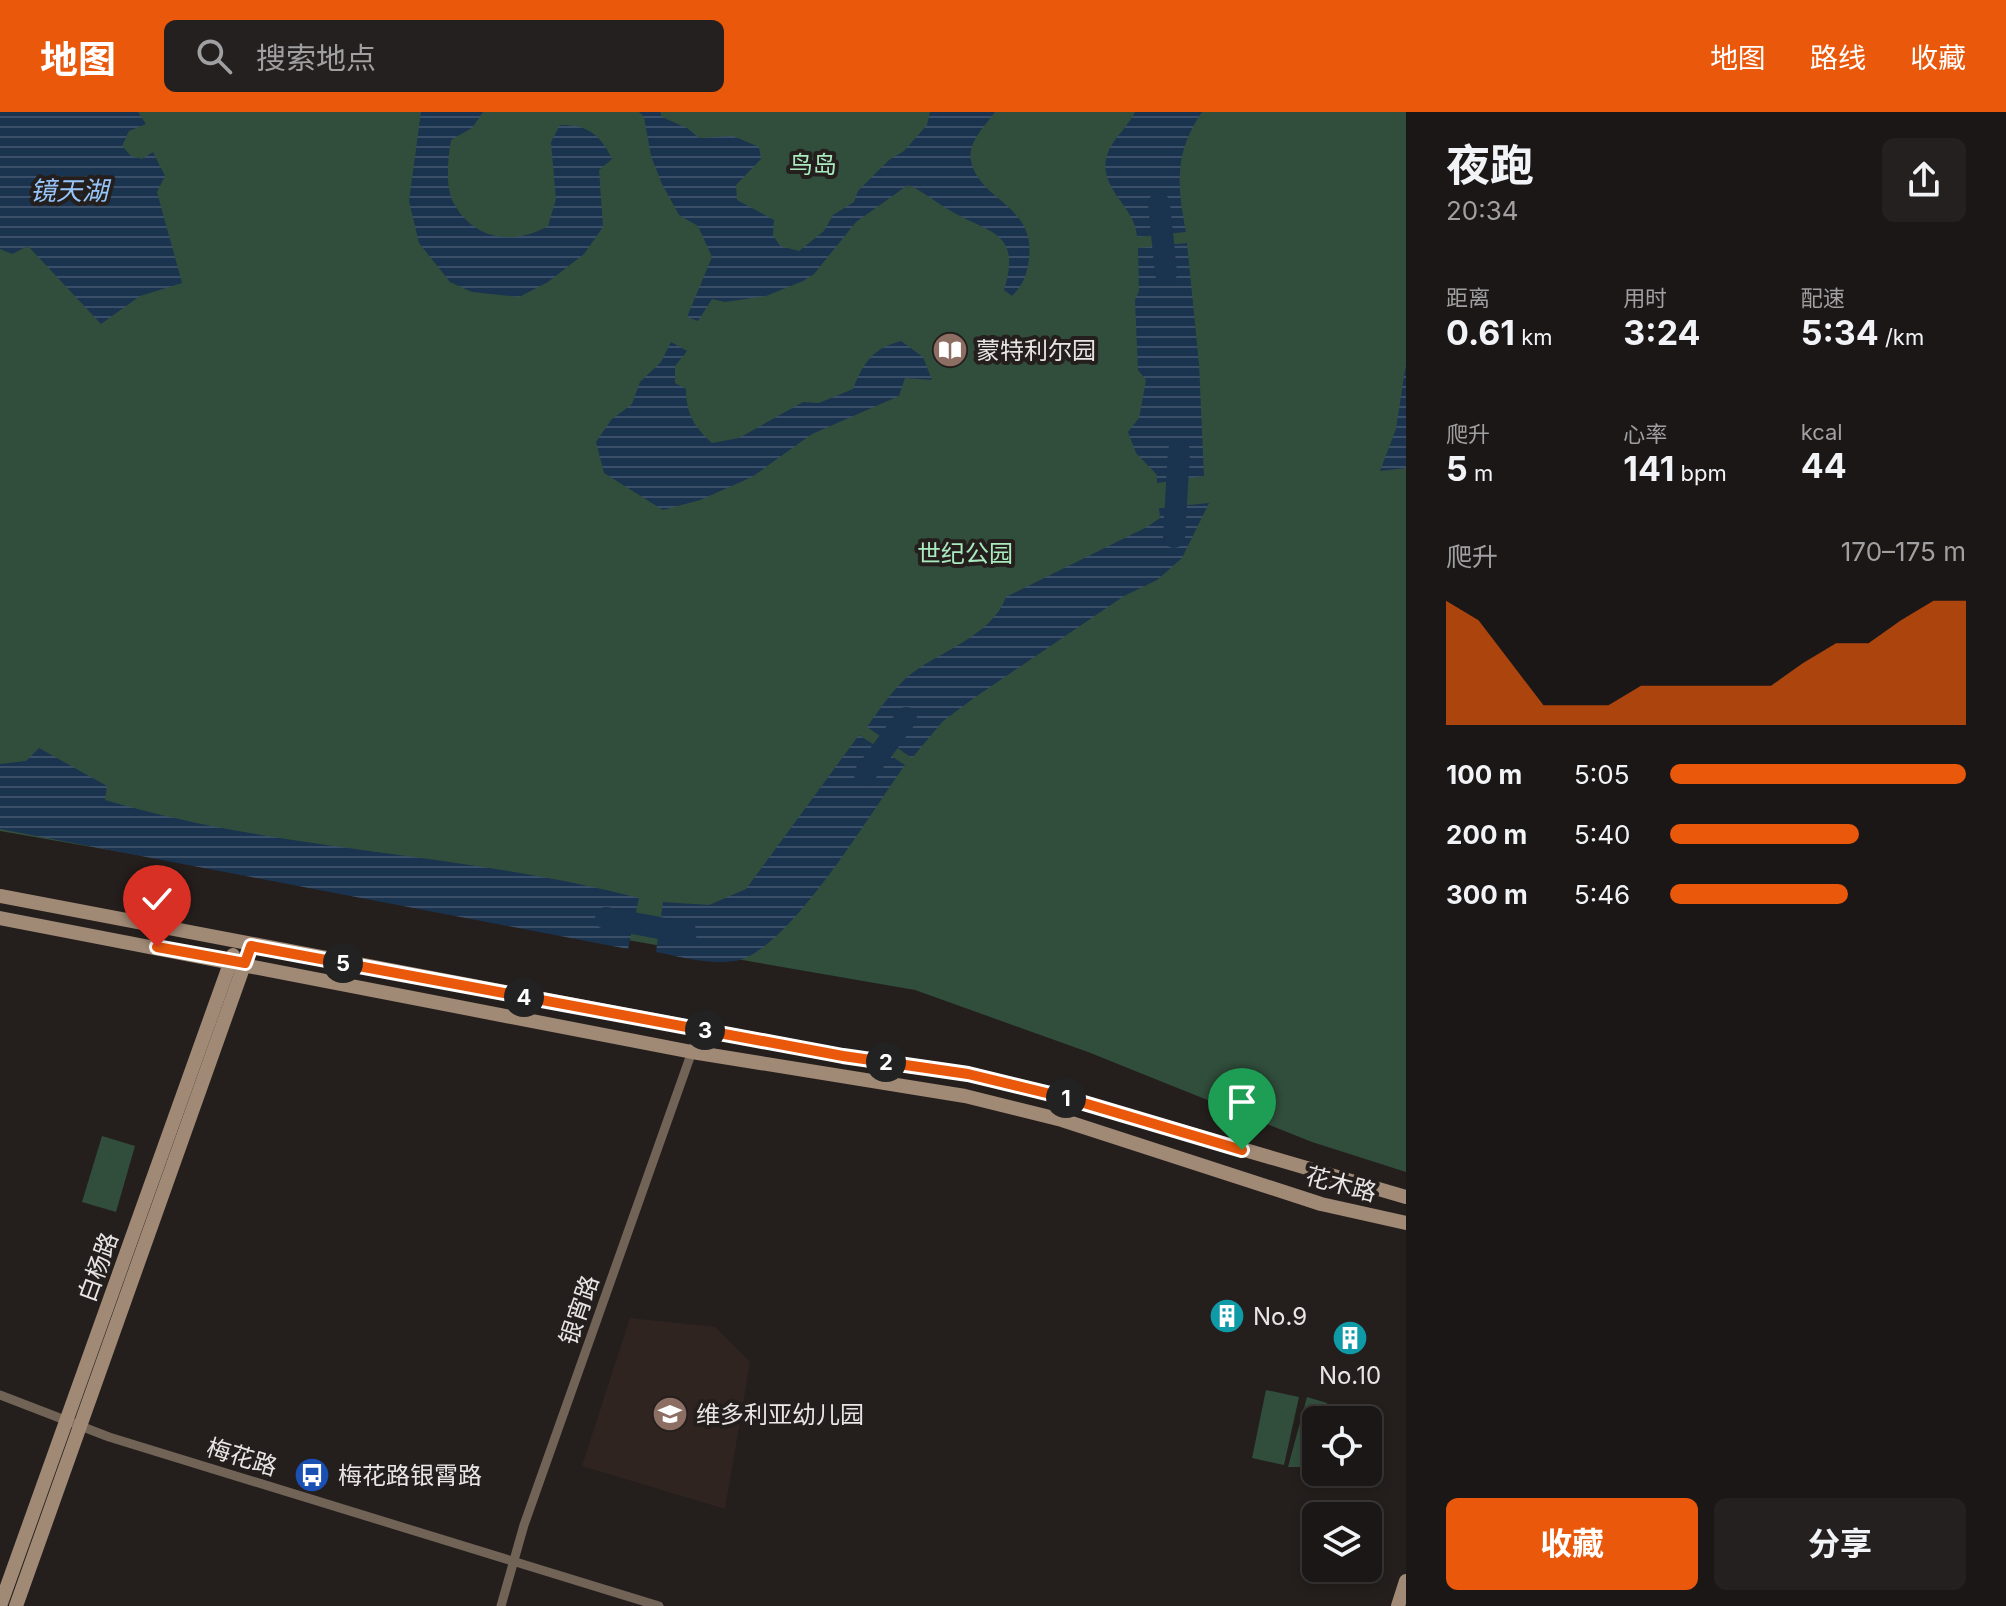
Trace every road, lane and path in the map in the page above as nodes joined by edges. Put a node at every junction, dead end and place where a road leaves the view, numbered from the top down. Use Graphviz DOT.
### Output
graph roads {
  1 [pos="0,896"];
  2 [pos="0,918"];
  3 [pos="244,945"];
  4 [pos="238,962"];
  5 [pos="700,1029"];
  6 [pos="692,1052"];
  7 [pos="1406,1197"];
  8 [pos="1406,1223"];
  9 [pos="0,1395"];
  10 [pos="73,1424"];
  11 [pos="513,1561"];
  12 [pos="1406,1581"];
  13 [pos="0,1606"];
  14 [pos="16,1606"];
  15 [pos="501,1606"];
  16 [pos="659,1606"];
  17 [pos="1398,1606"];
  1 -- 3 [label="main road, 花木路"];
  2 -- 4 [label="main road, 花木路"];
  3 -- 4 [label="main road, 白杨路"];
  3 -- 5 [label="main road, 花木路"];
  4 -- 6 [label="main road, 花木路"];
  4 -- 10 [label="main road, 白杨路"];
  5 -- 6 [label="street, 银宵路"];
  5 -- 7 [label="main road, 花木路"];
  6 -- 8 [label="main road, 花木路"];
  6 -- 11 [label="street, 银宵路"];
  9 -- 10 [label="street, 梅花路"];
  10 -- 11 [label="street, 梅花路"];
  10 -- 13 [label="main road, 白杨路"];
  10 -- 14 [label="main road, 白杨路"];
  11 -- 15 [label="street, 银宵路"];
  11 -- 16 [label="street, 梅花路"];
  12 -- 17 [label="main road"];
}
